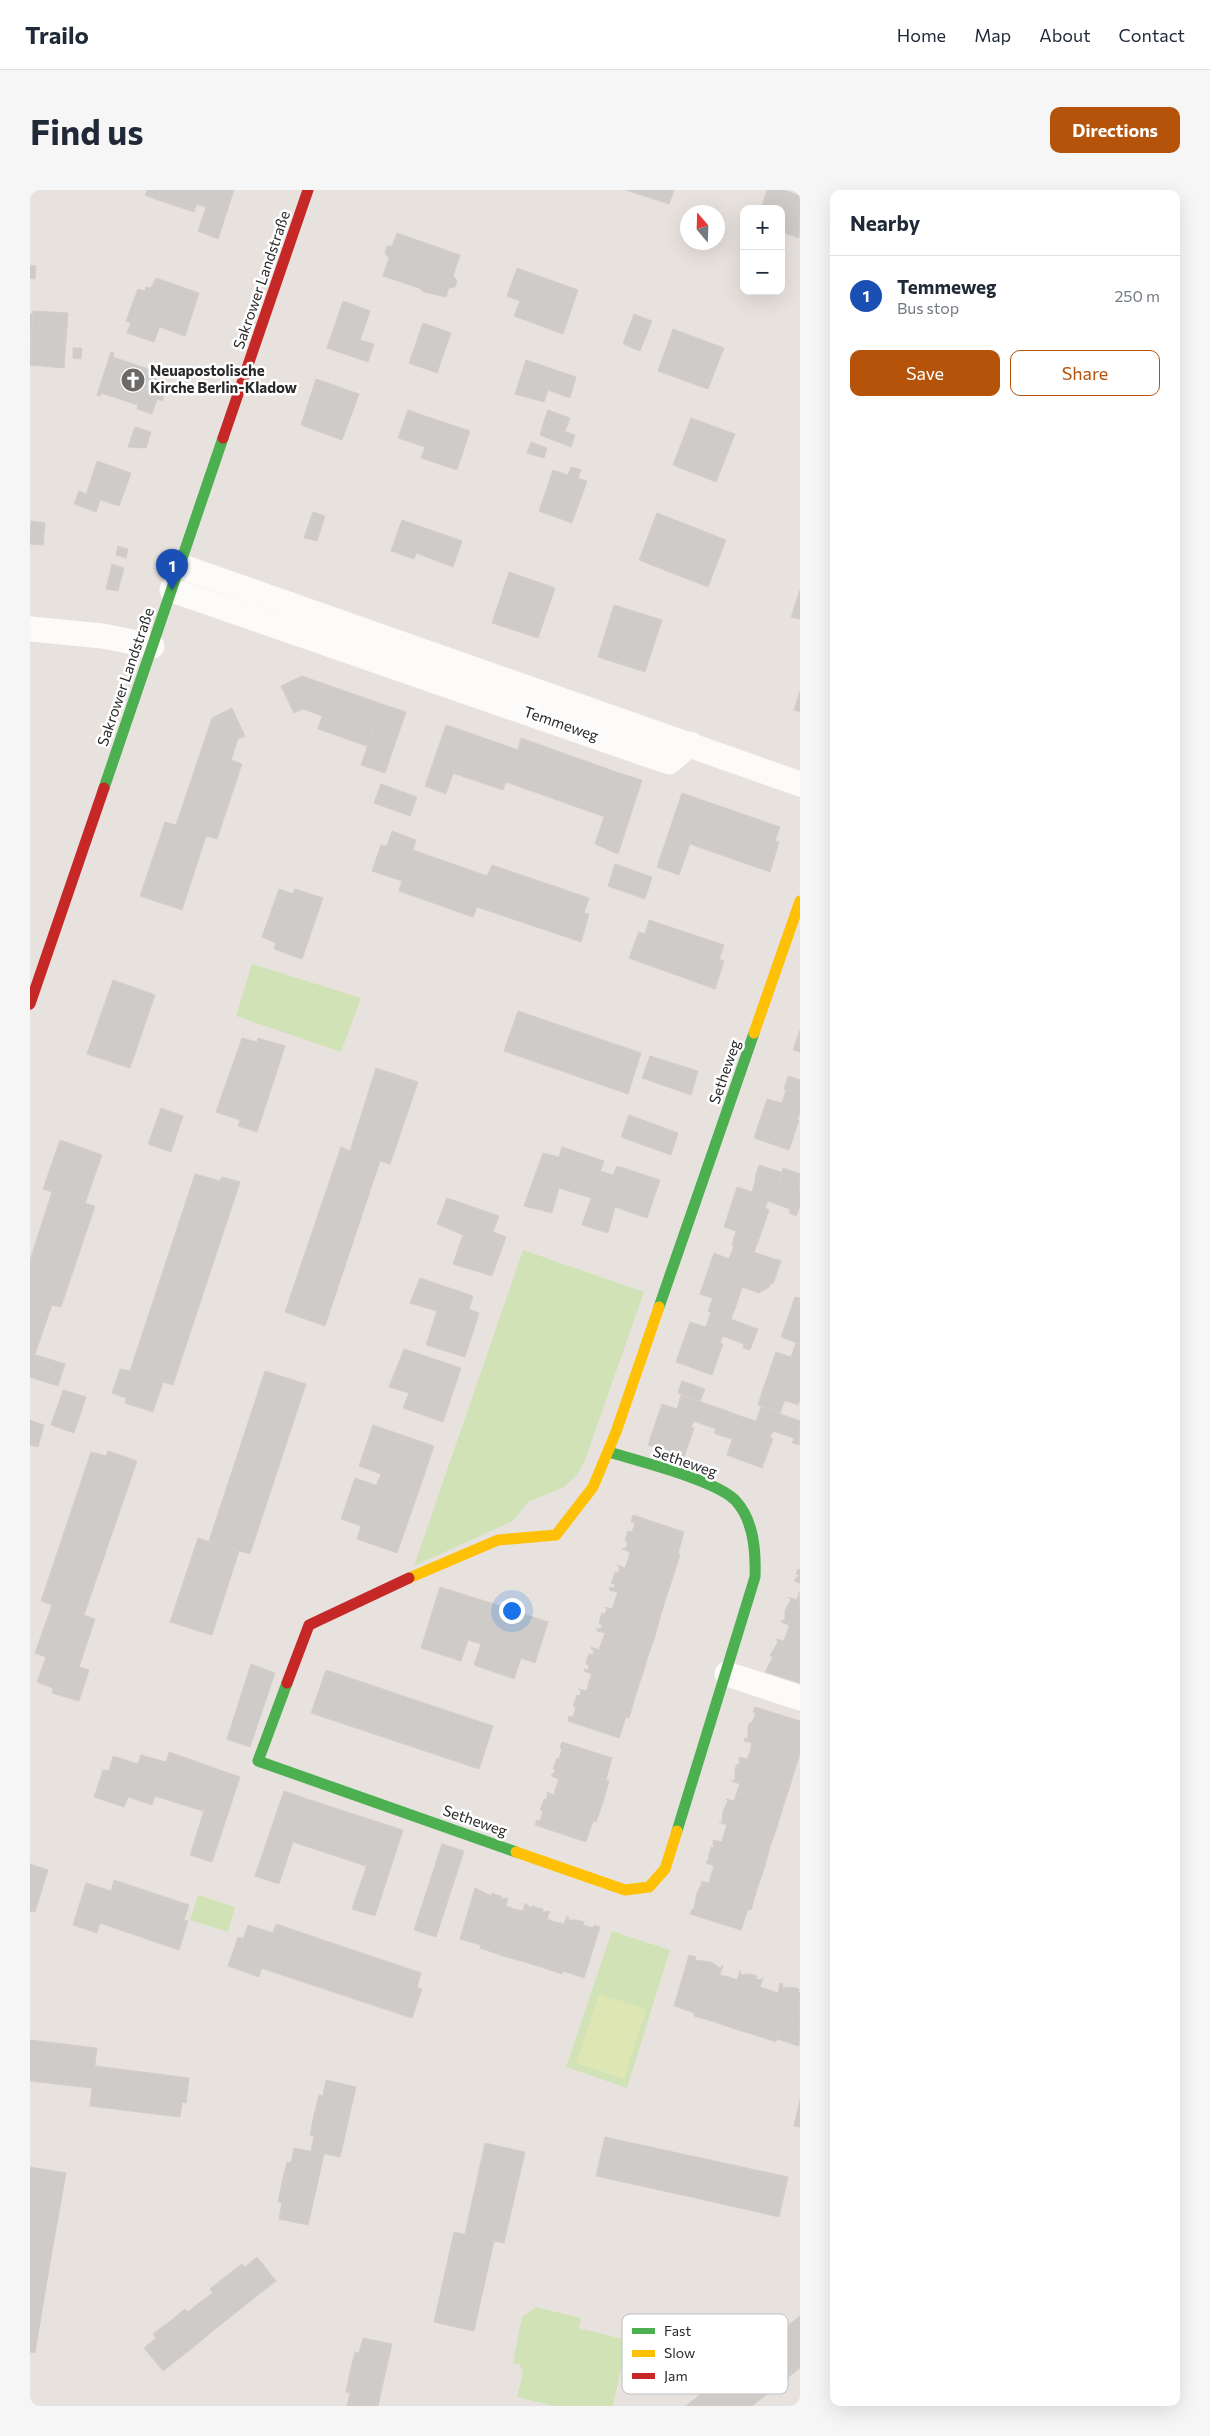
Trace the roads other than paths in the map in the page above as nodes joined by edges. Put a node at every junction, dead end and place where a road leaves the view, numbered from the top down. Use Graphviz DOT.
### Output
graph roads {
  1 [pos="308,190"];
  2 [pos="180,566"];
  3 [pos="172,590"];
  4 [pos="30,629"];
  5 [pos="152,646"];
  6 [pos="690,744"];
  7 [pos="800,784"];
  8 [pos="800,901"];
  9 [pos="30,1004"];
  10 [pos="609,1452"];
  11 [pos="727,1674"];
  12 [pos="800,1698"];
  1 -- 2 [label="street, Sakrower Landstraße"];
  2 -- 3 [label="street, Sakrower Landstraße"];
  2 -- 6 [label="street, Temmeweg"];
  3 -- 5 [label="street, Sakrower Landstraße"];
  3 -- 6 [label="street, Temmeweg"];
  4 -- 5 [label="street"];
  5 -- 9 [label="street, Sakrower Landstraße"];
  6 -- 7 [label="street, Temmeweg"];
  8 -- 10 [label="street, Setheweg"];
  10 -- 11 [label="street, Setheweg"];
  10 -- 11 [label="street, Setheweg"];
  11 -- 12 [label="street"];
}
